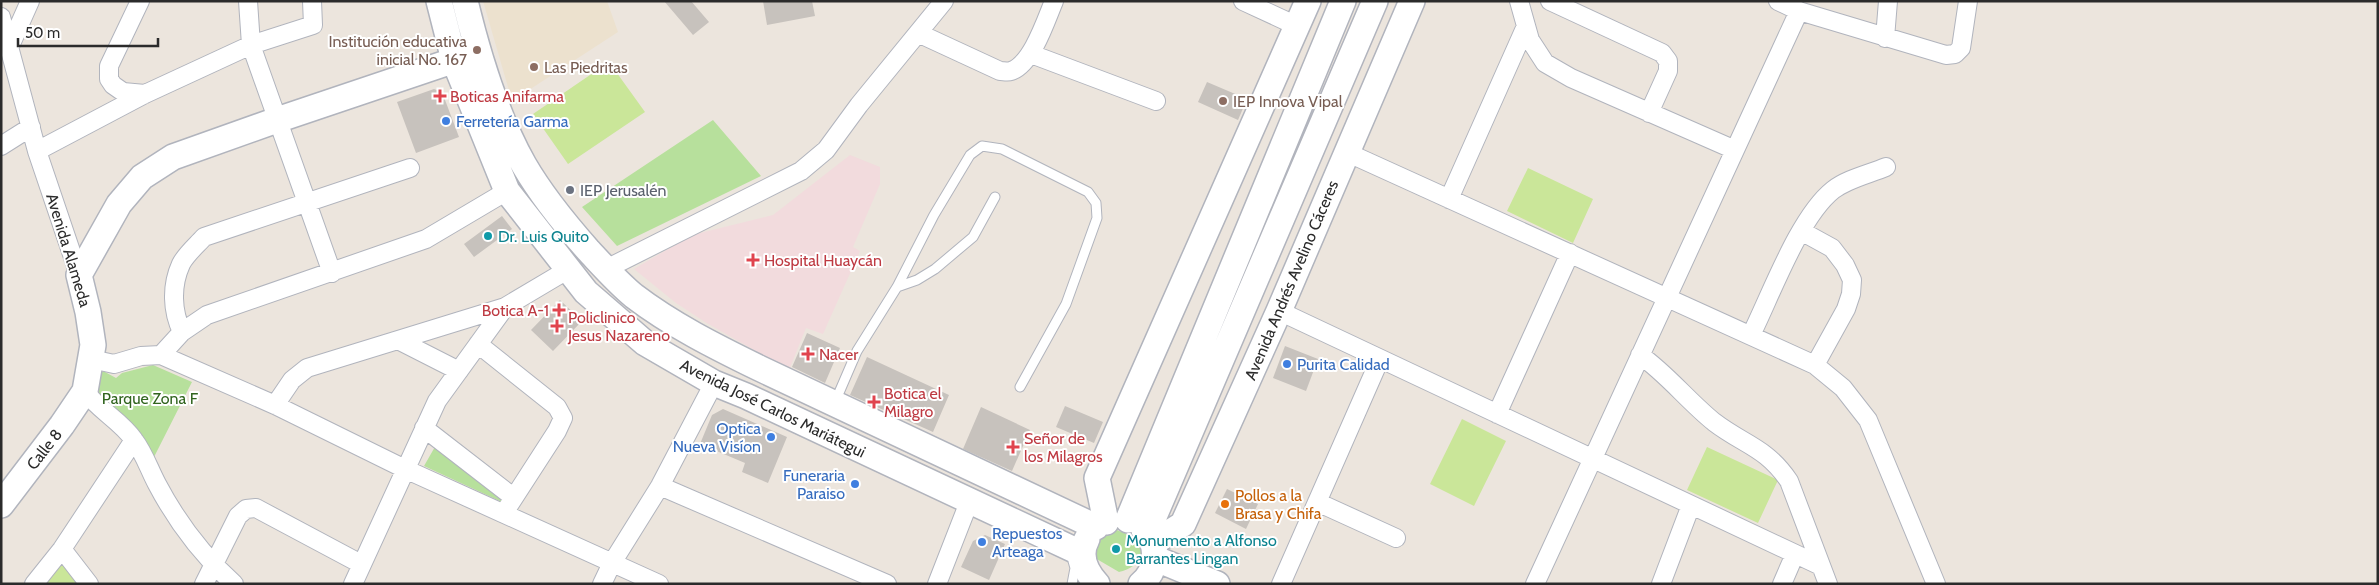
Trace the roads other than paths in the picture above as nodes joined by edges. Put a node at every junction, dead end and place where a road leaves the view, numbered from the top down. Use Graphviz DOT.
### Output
graph roads {
  1 [pos="30,1"];
  2 [pos="140,1"];
  3 [pos="248,1"];
  4 [pos="312,1"];
  5 [pos="439,1"];
  6 [pos="464,1"];
  7 [pos="944,1"];
  8 [pos="1054,1"];
  9 [pos="1243,1"];
  10 [pos="1308,1"];
  11 [pos="1343,1"];
  12 [pos="1375,1"];
  13 [pos="1412,1"];
  14 [pos="1519,1"];
  15 [pos="1550,1"];
  16 [pos="1778,1"];
  17 [pos="1888,1"];
  18 [pos="1968,1"];
  19 [pos="1799,11"];
  20 [pos="1,17"];
  21 [pos="1297,26"];
  22 [pos="1526,26"];
  23 [pos="920,34"];
  24 [pos="1886,38"];
  25 [pos="6,42"];
  26 [pos="251,45"];
  27 [pos="480,52"];
  28 [pos="1031,54"];
  29 [pos="454,60"];
  30 [pos="145,94"];
  31 [pos="1156,101"];
  32 [pos="1649,112"];
  33 [pos="277,120"];
  34 [pos="30,127"];
  35 [pos="1,146"];
  36 [pos="1735,150"];
  37 [pos="37,151"];
  38 [pos="1346,152"];
  39 [pos="1886,167"];
  40 [pos="410,168"];
  41 [pos="507,191"];
  42 [pos="995,197"];
  43 [pos="1449,199"];
  44 [pos="307,202"];
  45 [pos="1801,230"];
  46 [pos="1570,253"];
  47 [pos="569,269"];
  48 [pos="606,269"];
  49 [pos="332,273"];
  50 [pos="79,275"];
  51 [pos="897,287"];
  52 [pos="1667,296"];
  53 [pos="505,308"];
  54 [pos="1279,311"];
  55 [pos="182,332"];
  56 [pos="1751,335"];
  57 [pos="400,341"];
  58 [pos="478,344"];
  59 [pos="161,355"];
  60 [pos="1640,355"];
  61 [pos="91,359"];
  62 [pos="1380,359"];
  63 [pos="1814,365"];
  64 [pos="759,368"];
  65 [pos="459,371"];
  66 [pos="714,383"];
  67 [pos="1020,387"];
  68 [pos="85,391"];
  69 [pos="746,396"];
  70 [pos="834,404"];
  71 [pos="275,405"];
  72 [pos="1497,414"];
  73 [pos="424,428"];
  74 [pos="134,440"];
  75 [pos="1592,458"];
  76 [pos="405,469"];
  77 [pos="660,486"];
  78 [pos="513,497"];
  79 [pos="969,502"];
  80 [pos="1317,502"];
  81 [pos="1,505"];
  82 [pos="1691,505"];
  83 [pos="504,513"];
  84 [pos="1131,534"];
  85 [pos="1396,538"];
  86 [pos="62,549"];
  87 [pos="1795,554"];
  88 [pos="612,563"];
  89 [pos="361,564"];
  90 [pos="213,566"];
  91 [pos="1821,566"];
  92 [pos="1083,572"];
  93 [pos="1144,583"];
  94 [pos="34,584"];
  95 [pos="89,584"];
  96 [pos="204,584"];
  97 [pos="234,584"];
  98 [pos="352,584"];
  99 [pos="602,584"];
  100 [pos="659,584"];
  101 [pos="887,584"];
  102 [pos="937,584"];
  103 [pos="1217,584"];
  104 [pos="1281,584"];
  105 [pos="1535,584"];
  106 [pos="1661,584"];
  107 [pos="1782,584"];
  108 [pos="1828,584"];
  109 [pos="1936,584"];
  1 -- 25 [label="street"];
  2 -- 30 [label="street"];
  3 -- 26 [label="street"];
  4 -- 26 [label="street"];
  5 -- 29 [label="main road, Avenida José Carlos Mariátegui"];
  6 -- 27 [label="main road, Avenida José Carlos Mariátegui"];
  7 -- 23 [label="street"];
  8 -- 28 [label="street"];
  9 -- 21 [label="street"];
  10 -- 21 [label="main road"];
  11 -- 84 [label="main road"];
  12 -- 84 [label="main road, Avenida Andrés Avelino Cáceres"];
  13 -- 38 [label="main road, Avenida Andrés Avelino Cáceres"];
  14 -- 22 [label="street"];
  15 -- 32 [label="street"];
  16 -- 19 [label="street"];
  17 -- 24 [label="street"];
  18 -- 24 [label="street"];
  19 -- 24 [label="street"];
  19 -- 36 [label="street"];
  20 -- 25 [label="street, Avenida Alameda"];
  21 -- 84 [label="main road"];
  22 -- 32 [label="street"];
  22 -- 43 [label="street"];
  23 -- 28 [label="street"];
  23 -- 48 [label="street"];
  25 -- 34 [label="street, Avenida Alameda"];
  26 -- 30 [label="street"];
  26 -- 33 [label="street"];
  27 -- 29 [label="main road"];
  27 -- 48 [label="main road, Avenida José Carlos Mariátegui"];
  28 -- 31 [label="street"];
  29 -- 33 [label="main road"];
  29 -- 41 [label="main road, Avenida José Carlos Mariátegui"];
  30 -- 37 [label="street"];
  32 -- 36 [label="street"];
  33 -- 44 [label="street"];
  33 -- 50 [label="main road"];
  34 -- 35 [label="street"];
  34 -- 37 [label="street, Avenida Alameda"];
  36 -- 52 [label="street"];
  37 -- 50 [label="street, Avenida Alameda"];
  38 -- 43 [label="street"];
  38 -- 54 [label="main road, Avenida Andrés Avelino Cáceres"];
  39 -- 45 [label="street"];
  40 -- 44 [label="street"];
  41 -- 47 [label="main road, Avenida José Carlos Mariátegui"];
  41 -- 49 [label="street"];
  42 -- 51 [label="lane"];
  43 -- 46 [label="street"];
  44 -- 49 [label="street"];
  44 -- 55 [label="street"];
  45 -- 56 [label="street"];
  45 -- 63 [label="street"];
  46 -- 52 [label="street"];
  46 -- 72 [label="street"];
  47 -- 53 [label="street"];
  47 -- 66 [label="main road, Avenida José Carlos Mariátegui"];
  48 -- 64 [label="main road, Avenida José Carlos Mariátegui"];
  49 -- 55 [label="street"];
  50 -- 61 [label="main road, Avenida Alameda"];
  51 -- 67 [label="lane"];
  51 -- 70 [label="lane"];
  52 -- 56 [label="street"];
  52 -- 60 [label="street"];
  53 -- 57 [label="street"];
  53 -- 58 [label="street"];
  54 -- 62 [label="street"];
  54 -- 84 [label="main road, Avenida Andrés Avelino Cáceres"];
  55 -- 59 [label="street"];
  56 -- 63 [label="street"];
  57 -- 65 [label="street"];
  57 -- 71 [label="street"];
  58 -- 65 [label="street"];
  58 -- 78 [label="street"];
  59 -- 61 [label="street"];
  59 -- 71 [label="street"];
  60 -- 75 [label="street"];
  60 -- 91 [label="street"];
  61 -- 68 [label="main road, Avenida Alameda"];
  62 -- 72 [label="street"];
  62 -- 80 [label="street"];
  63 -- 109 [label="street"];
  64 -- 69 [label="main road"];
  64 -- 70 [label="main road, Avenida José Carlos Mariátegui"];
  65 -- 73 [label="street"];
  66 -- 69 [label="main road, Avenida José Carlos Mariátegui"];
  66 -- 77 [label="street"];
  68 -- 74 [label="street"];
  68 -- 81 [label="main road, Calle 8"];
  69 -- 79 [label="main road, Avenida José Carlos Mariátegui"];
  70 -- 84 [label="main road, Avenida José Carlos Mariátegui"];
  71 -- 76 [label="street"];
  72 -- 75 [label="street"];
  73 -- 76 [label="street"];
  73 -- 78 [label="street"];
  74 -- 86 [label="street"];
  74 -- 90 [label="street"];
  75 -- 82 [label="street"];
  75 -- 105 [label="street"];
  76 -- 83 [label="street"];
  76 -- 89 [label="street"];
  77 -- 88 [label="street"];
  77 -- 101 [label="street"];
  78 -- 83 [label="street"];
  79 -- 92 [label="main road, Avenida José Carlos Mariátegui"];
  79 -- 102 [label="street"];
  80 -- 85 [label="street"];
  80 -- 104 [label="street"];
  82 -- 87 [label="street"];
  82 -- 106 [label="street"];
  83 -- 88 [label="street"];
  84 -- 92 [label="main road"];
  84 -- 93 [label="main road"];
  84 -- 103 [label="main road, Avenida José Carlos Mariátegui"];
  86 -- 94 [label="street"];
  86 -- 95 [label="street"];
  87 -- 91 [label="street"];
  87 -- 107 [label="street"];
  88 -- 99 [label="street"];
  88 -- 100 [label="street"];
  89 -- 90 [label="street"];
  89 -- 98 [label="street"];
  90 -- 96 [label="street"];
  90 -- 97 [label="street"];
  91 -- 108 [label="street"];
}
